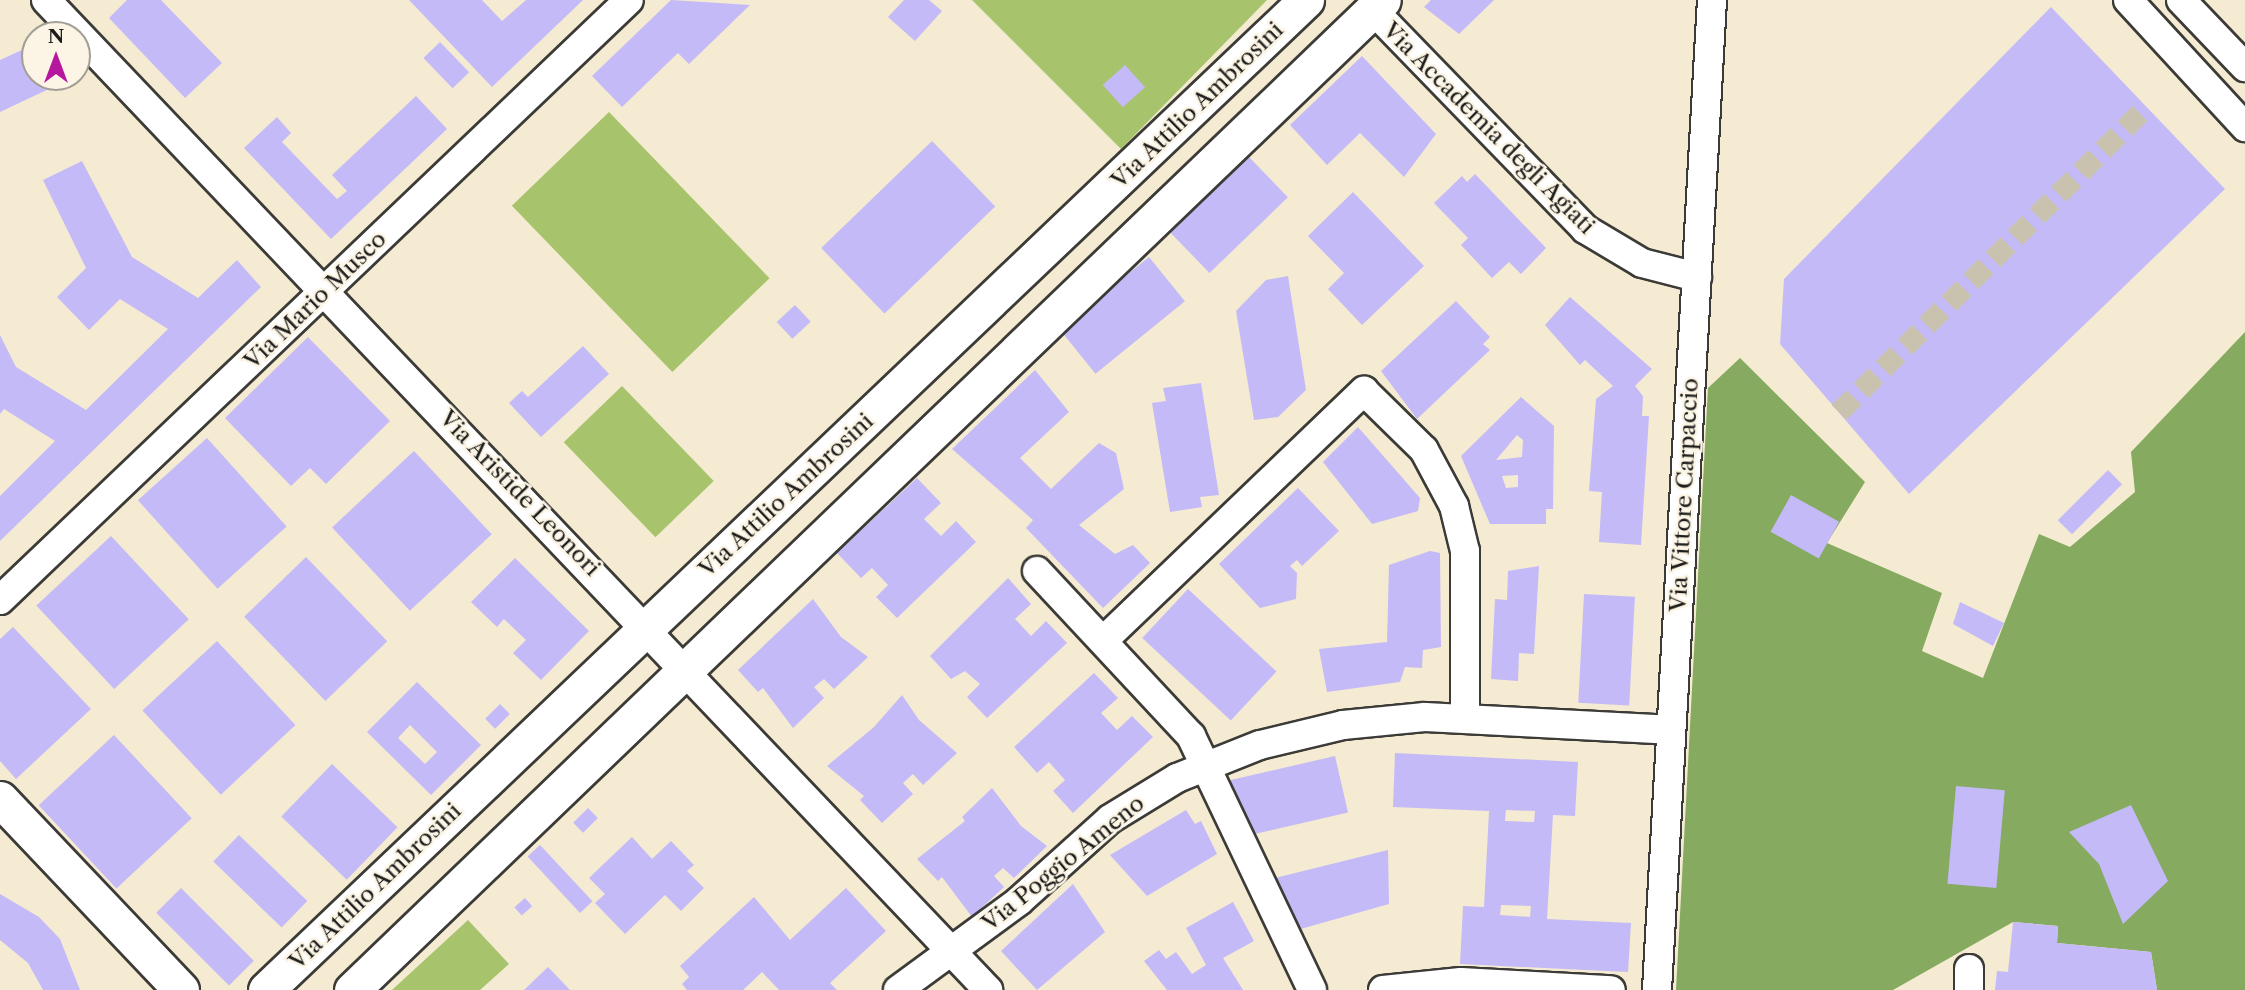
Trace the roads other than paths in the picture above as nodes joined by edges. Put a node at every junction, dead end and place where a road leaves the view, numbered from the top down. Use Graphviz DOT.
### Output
graph roads {
  1 [pos="46,0"];
  2 [pos="629,0"];
  3 [pos="1306,0"];
  4 [pos="1712,0"];
  5 [pos="2128,0"];
  6 [pos="2181,0"];
  7 [pos="1373,3"];
  8 [pos="2245,67"];
  9 [pos="2245,127"];
  10 [pos="1697,277"];
  11 [pos="326,289"];
  12 [pos="1037,571"];
  13 [pos="0,600"];
  14 [pos="648,626"];
  15 [pos="1105,639"];
  16 [pos="685,665"];
  17 [pos="1465,717"];
  18 [pos="1670,730"];
  19 [pos="1209,764"];
  20 [pos="0,799"];
  21 [pos="949,949"];
  22 [pos="916,984"];
  23 [pos="972,984"];
  24 [pos="181,990"];
  25 [pos="266,990"];
  26 [pos="352,990"];
  27 [pos="1312,990"];
  28 [pos="1383,990"];
  29 [pos="1611,990"];
  30 [pos="1657,990"];
  1 -- 11 [label="street, Via Aristide Leonori"];
  2 -- 11 [label="street, Via Mario Musco"];
  3 -- 14 [label="street, Via Attilio Ambrosini"];
  4 -- 10 [label="street, Via Vittore Carpaccio"];
  5 -- 9 [label="street"];
  6 -- 8 [label="street"];
  7 -- 10 [label="street, Via Accademia degli Agiati"];
  7 -- 16 [label="street"];
  10 -- 18 [label="street, Via Vittore Carpaccio"];
  11 -- 13 [label="street, Via Mario Musco"];
  11 -- 14 [label="street, Via Aristide Leonori"];
  12 -- 15 [label="street"];
  14 -- 16 [label="street, Via Aristide Leonori"];
  14 -- 25 [label="street, Via Attilio Ambrosini"];
  15 -- 17 [label="street"];
  15 -- 19 [label="street"];
  16 -- 21 [label="street, Via Aristide Leonori"];
  16 -- 26 [label="street"];
  17 -- 18 [label="street, Via Poggio Ameno"];
  17 -- 19 [label="street, Via Poggio Ameno"];
  18 -- 30 [label="street, Via Vittore Carpaccio"];
  19 -- 21 [label="street, Via Poggio Ameno"];
  19 -- 27 [label="street"];
  20 -- 24 [label="street"];
  21 -- 22 [label="street, Via Poggio Ameno"];
  21 -- 23 [label="street, Via Aristide Leonori"];
  28 -- 29 [label="street"];
}
